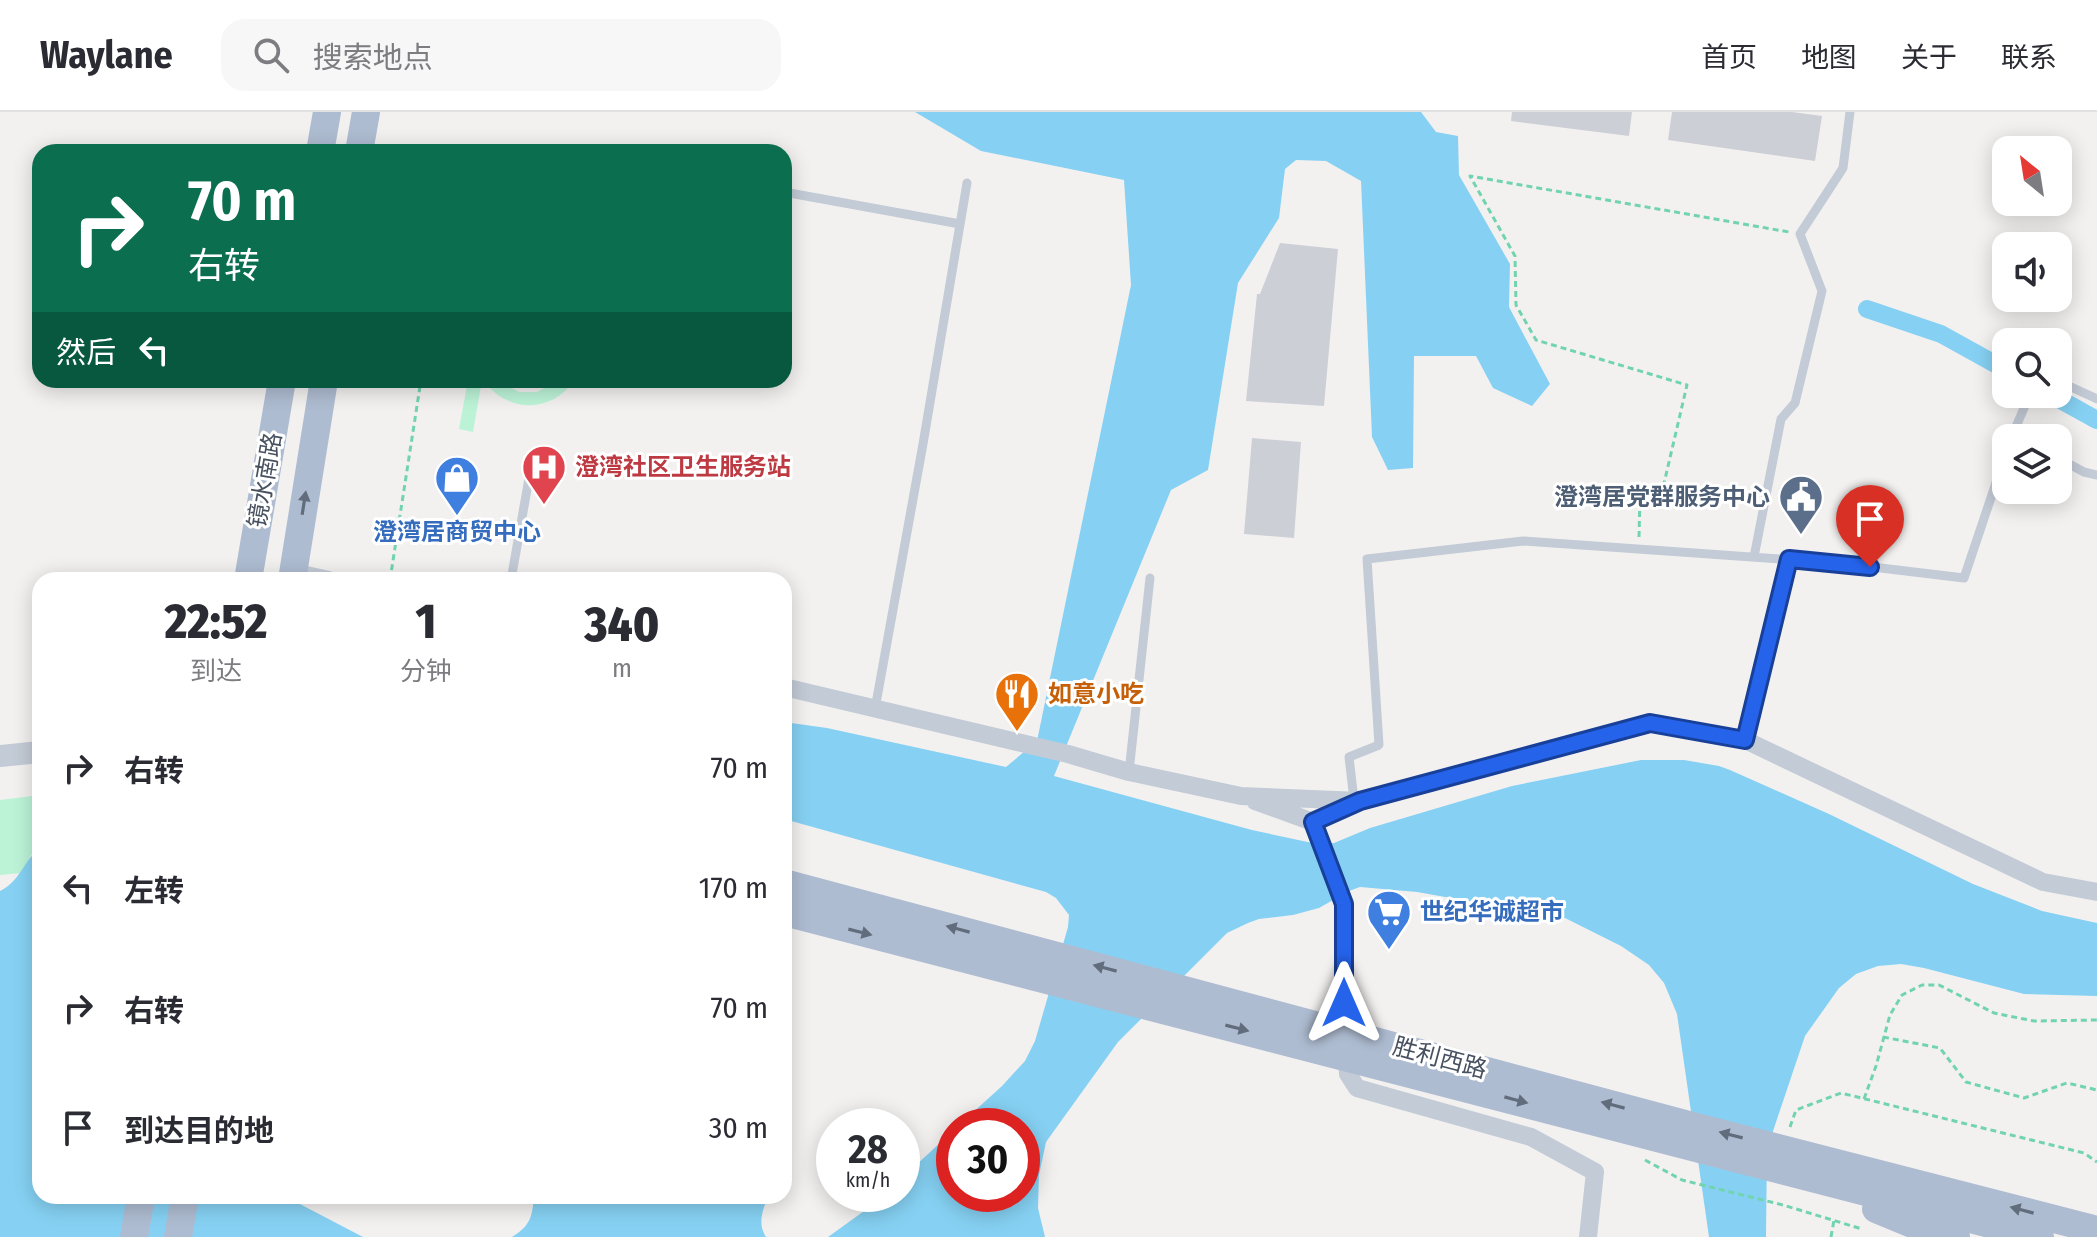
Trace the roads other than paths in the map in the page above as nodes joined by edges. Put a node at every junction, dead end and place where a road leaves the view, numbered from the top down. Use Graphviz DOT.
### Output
graph roads {
  1 [pos="327,112"];
  2 [pos="366,112"];
  3 [pos="1850,112"];
  4 [pos="321,144"];
  5 [pos="360,144"];
  6 [pos="967,183"];
  7 [pos="792,193"];
  8 [pos="960,224"];
  9 [pos="2072,387"];
  10 [pos="281,388"];
  11 [pos="323,388"];
  12 [pos="2097,399"];
  13 [pos="2072,466"];
  14 [pos="531,467"];
  15 [pos="2097,475"];
  16 [pos="1992,495"];
  17 [pos="1754,557"];
  18 [pos="1789,559"];
  19 [pos="249,572"];
  20 [pos="293,572"];
  21 [pos="512,572"];
  22 [pos="1150,578"];
  23 [pos="792,689"];
  24 [pos="875,709"];
  25 [pos="1745,740"];
  26 [pos="32,753"];
  27 [pos="0,756"];
  28 [pos="1129,772"];
  29 [pos="1241,796"];
  30 [pos="1357,800"];
  31 [pos="1316,828"];
  32 [pos="792,886"];
  33 [pos="2097,892"];
  34 [pos="792,914"];
  35 [pos="1028,961"];
  36 [pos="1346,1044"];
  37 [pos="1777,1157"];
  38 [pos="140,1204"];
  39 [pos="184,1204"];
  40 [pos="2048,1228"];
  41 [pos="2097,1228"];
  42 [pos="134,1237"];
  43 [pos="178,1237"];
  44 [pos="1588,1237"];
  45 [pos="1956,1237"];
  1 -- 4 [label="main road"];
  2 -- 5 [label="main road"];
  3 -- 17 [label="lane"];
  6 -- 8 [label="lane"];
  7 -- 8 [label="lane"];
  8 -- 24 [label="lane"];
  9 -- 12 [label="lane"];
  10 -- 19 [label="main road, 镜水南路"];
  20 -- 11 [label="main road, 镜水南路, one-way"];
  13 -- 15 [label="lane"];
  14 -- 21 [label="lane"];
  16 -- 18 [label="lane"];
  17 -- 18 [label="lane"];
  17 -- 30 [label="lane"];
  18 -- 25 [label="lane"];
  22 -- 28 [label="lane"];
  23 -- 24 [label="street"];
  24 -- 28 [label="street"];
  25 -- 30 [label="street"];
  25 -- 33 [label="street"];
  26 -- 27 [label="street"];
  28 -- 29 [label="street"];
  29 -- 30 [label="street"];
  29 -- 31 [label="street"];
  30 -- 31 [label="street"];
  31 -- 36 [label="street"];
  35 -- 32 [label="main road, 胜利西路, one-way"];
  34 -- 35 [label="main road, 胜利西路, one-way"];
  35 -- 36 [label="main road, 胜利西路"];
  36 -- 37 [label="main road, 胜利西路"];
  36 -- 44 [label="street"];
  37 -- 40 [label="main road, 胜利西路"];
  37 -- 45 [label="main road"];
  38 -- 42 [label="main road"];
  39 -- 43 [label="main road"];
  40 -- 41 [label="main road, 胜利西路"];
}
